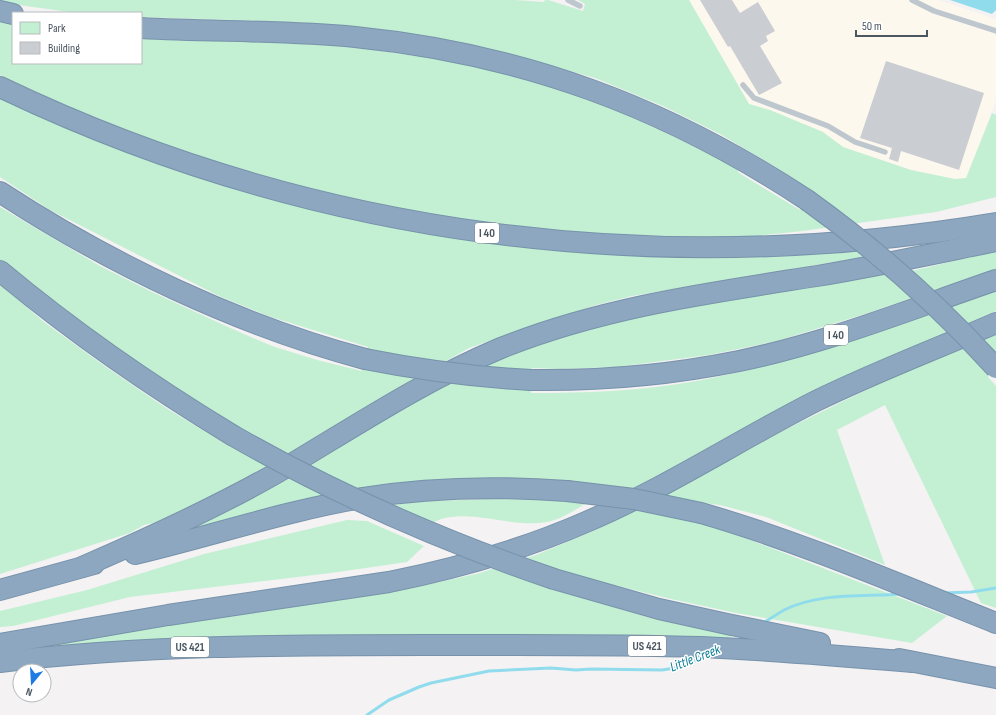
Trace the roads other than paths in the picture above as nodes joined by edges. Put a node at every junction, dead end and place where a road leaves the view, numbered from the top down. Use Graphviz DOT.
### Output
graph roads {
  1 [pos="568,0"];
  2 [pos="912,0"];
  3 [pos="580,6"];
  4 [pos="0,11"];
  5 [pos="12,14"];
  6 [pos="142,28"];
  7 [pos="996,31"];
  8 [pos="743,85"];
  9 [pos="0,87"];
  10 [pos="885,152"];
  11 [pos="0,192"];
  12 [pos="996,223"];
  13 [pos="996,241"];
  14 [pos="0,271"];
  15 [pos="996,280"];
  16 [pos="996,323"];
  17 [pos="996,368"];
  18 [pos="82,567"];
  19 [pos="0,590"];
  20 [pos="996,623"];
  21 [pos="0,644"];
  22 [pos="0,662"];
  23 [pos="912,662"];
  24 [pos="996,678"];
  1 -- 3 [label="lane"];
  2 -- 7 [label="lane"];
  4 -- 5 [label="highway"];
  6 -- 17 [label="highway, bridge"];
  8 -- 10 [label="lane"];
  9 -- 12 [label="highway, I 40"];
  11 -- 15 [label="highway, I 40, bridge"];
  13 -- 18 [label="highway"];
  14 -- 23 [label="highway, bridge"];
  16 -- 21 [label="highway"];
  18 -- 19 [label="highway"];
  18 -- 20 [label="highway, bridge"];
  22 -- 23 [label="highway, US 421"];
  23 -- 24 [label="highway, US 421"];
}
